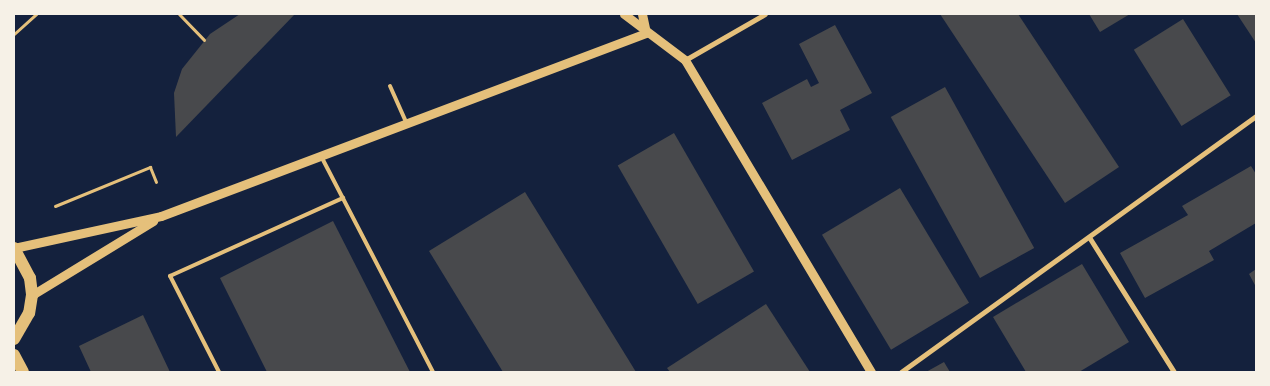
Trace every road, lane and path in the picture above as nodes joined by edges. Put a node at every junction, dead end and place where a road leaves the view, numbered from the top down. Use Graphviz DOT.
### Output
graph roads {
  1 [pos="36,14"];
  2 [pos="179,14"];
  3 [pos="624,14"];
  4 [pos="642,14"];
  5 [pos="765,14"];
  6 [pos="646,33"];
  7 [pos="14,34"];
  8 [pos="204,40"];
  9 [pos="685,60"];
  10 [pos="390,86"];
  11 [pos="1256,116"];
  12 [pos="406,122"];
  13 [pos="320,154"];
  14 [pos="156,182"];
  15 [pos="342,198"];
  16 [pos="55,206"];
  17 [pos="162,216"];
  18 [pos="1090,237"];
  19 [pos="14,248"];
  20 [pos="32,295"];
  21 [pos="14,339"];
  22 [pos="14,355"];
  23 [pos="22,372"];
  24 [pos="218,372"];
  25 [pos="432,372"];
  26 [pos="871,372"];
  27 [pos="901,372"];
  28 [pos="1174,372"];
  1 -- 7 [label="path"];
  2 -- 8 [label="path"];
  3 -- 6 [label="street"];
  4 -- 6 [label="street"];
  5 -- 9 [label="street"];
  6 -- 9 [label="street"];
  6 -- 12 [label="street"];
  9 -- 26 [label="street"];
  10 -- 12 [label="lane"];
  11 -- 18 [label="street"];
  12 -- 13 [label="street"];
  13 -- 15 [label="lane"];
  13 -- 17 [label="street"];
  14 -- 16 [label="path"];
  15 -- 24 [label="lane"];
  15 -- 25 [label="lane"];
  17 -- 19 [label="street"];
  17 -- 20 [label="street"];
  18 -- 27 [label="street"];
  18 -- 28 [label="street"];
  19 -- 20 [label="main road"];
  20 -- 21 [label="main road"];
  22 -- 23 [label="main road"];
}
